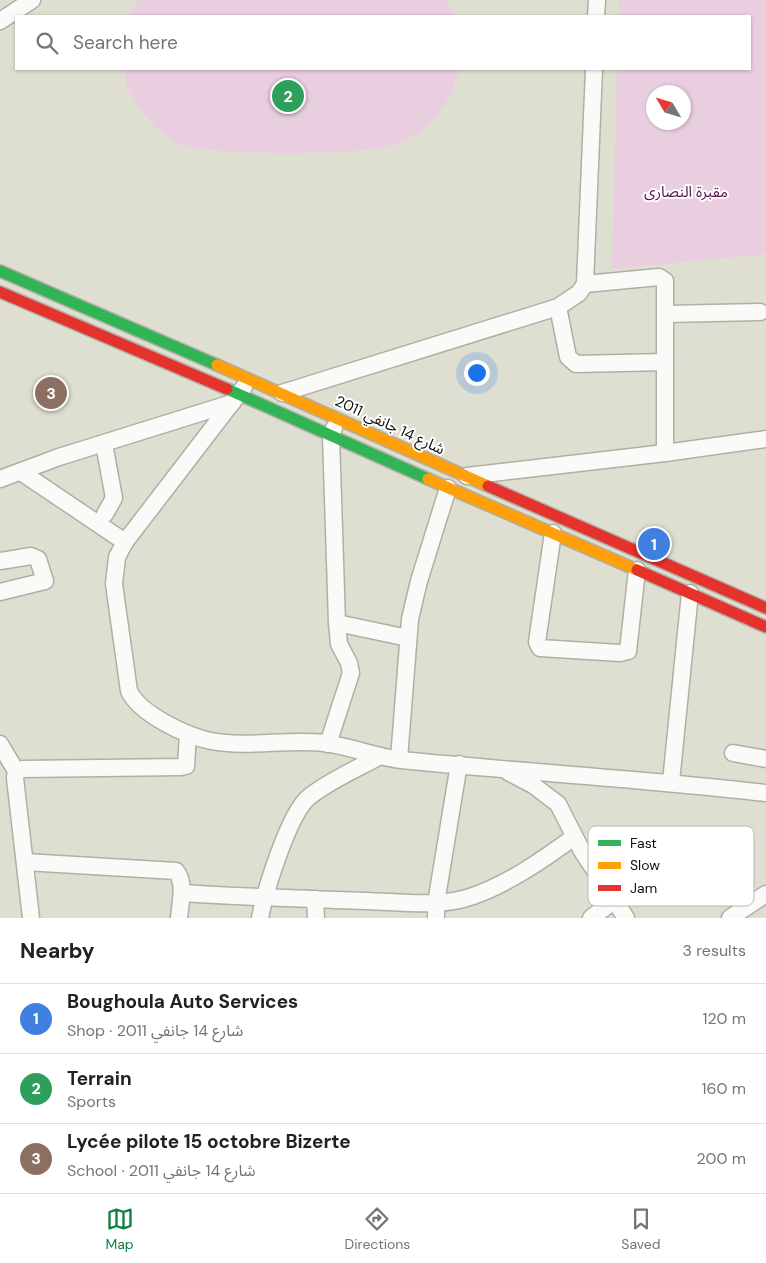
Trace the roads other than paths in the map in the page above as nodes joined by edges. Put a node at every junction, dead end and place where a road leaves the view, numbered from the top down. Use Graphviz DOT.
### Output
graph roads {
  1 [pos="32,0"];
  2 [pos="597,0"];
  3 [pos="596,15"];
  4 [pos="2,16"];
  5 [pos="594,70"];
  6 [pos="0,272"];
  7 [pos="585,284"];
  8 [pos="0,292"];
  9 [pos="558,307"];
  10 [pos="760,312"];
  11 [pos="666,314"];
  12 [pos="665,362"];
  13 [pos="249,379"];
  14 [pos="282,393"];
  15 [pos="236,398"];
  16 [pos="338,418"];
  17 [pos="331,436"];
  18 [pos="766,439"];
  19 [pos="104,444"];
  20 [pos="665,453"];
  21 [pos="20,472"];
  22 [pos="465,476"];
  23 [pos="0,479"];
  24 [pos="448,488"];
  25 [pos="105,514"];
  26 [pos="553,533"];
  27 [pos="125,542"];
  28 [pos="0,561"];
  29 [pos="637,570"];
  30 [pos="0,592"];
  31 [pos="690,593"];
  32 [pos="766,608"];
  33 [pos="337,623"];
  34 [pos="766,627"];
  35 [pos="408,638"];
  36 [pos="188,734"];
  37 [pos="0,744"];
  38 [pos="328,744"];
  39 [pos="733,753"];
  40 [pos="380,756"];
  41 [pos="766,758"];
  42 [pos="399,760"];
  43 [pos="459,764"];
  44 [pos="498,768"];
  45 [pos="16,772"];
  46 [pos="671,782"];
  47 [pos="766,793"];
  48 [pos="574,836"];
  49 [pos="588,858"];
  50 [pos="25,862"];
  51 [pos="182,893"];
  52 [pos="766,894"];
  53 [pos="264,899"];
  54 [pos="315,899"];
  55 [pos="754,902"];
  56 [pos="607,906"];
  57 [pos="619,906"];
  58 [pos="748,906"];
  59 [pos="436,910"];
  60 [pos="30,918"];
  61 [pos="179,918"];
  62 [pos="260,918"];
  63 [pos="316,918"];
  64 [pos="591,918"];
  65 [pos="626,918"];
  66 [pos="730,918"];
  1 -- 4 [label="street"];
  2 -- 3 [label="street"];
  5 -- 7 [label="street"];
  6 -- 13 [label="main road, شارع 14 جانفي 2011"];
  7 -- 9 [label="street"];
  7 -- 11 [label="street"];
  8 -- 15 [label="main road"];
  9 -- 12 [label="street"];
  9 -- 14 [label="street"];
  10 -- 11 [label="street"];
  11 -- 12 [label="street"];
  12 -- 20 [label="street"];
  13 -- 14 [label="main road, شارع 14 جانفي 2011"];
  13 -- 15 [label="street"];
  14 -- 16 [label="main road, شارع 14 جانفي 2011"];
  15 -- 17 [label="main road"];
  15 -- 19 [label="street"];
  15 -- 27 [label="street"];
  16 -- 17 [label="street"];
  16 -- 22 [label="main road, شارع 14 جانفي 2011"];
  17 -- 24 [label="main road"];
  17 -- 33 [label="street"];
  18 -- 20 [label="street"];
  19 -- 21 [label="street"];
  19 -- 25 [label="street"];
  20 -- 22 [label="street"];
  21 -- 23 [label="street"];
  21 -- 27 [label="street"];
  22 -- 32 [label="main road, شارع 14 جانفي 2011"];
  24 -- 26 [label="main road"];
  24 -- 35 [label="street"];
  26 -- 29 [label="main road"];
  26 -- 29 [label="street"];
  27 -- 36 [label="street"];
  28 -- 30 [label="street"];
  29 -- 31 [label="main road"];
  31 -- 34 [label="main road"];
  31 -- 46 [label="street"];
  33 -- 35 [label="street"];
  33 -- 38 [label="street"];
  35 -- 42 [label="street"];
  36 -- 38 [label="street"];
  36 -- 45 [label="street"];
  37 -- 45 [label="street"];
  38 -- 40 [label="street"];
  39 -- 41 [label="street"];
  40 -- 42 [label="street"];
  40 -- 53 [label="street"];
  42 -- 43 [label="street"];
  43 -- 44 [label="street"];
  43 -- 59 [label="street"];
  44 -- 46 [label="street"];
  44 -- 48 [label="street"];
  45 -- 50 [label="street"];
  46 -- 47 [label="street"];
  48 -- 49 [label="street"];
  48 -- 59 [label="street"];
  50 -- 51 [label="street"];
  50 -- 60 [label="street"];
  51 -- 53 [label="street"];
  51 -- 61 [label="street"];
  52 -- 55 [label="street"];
  53 -- 54 [label="street"];
  53 -- 62 [label="street"];
  54 -- 59 [label="street"];
  54 -- 63 [label="street"];
  56 -- 64 [label="street"];
  57 -- 65 [label="street"];
  58 -- 66 [label="street"];
}
